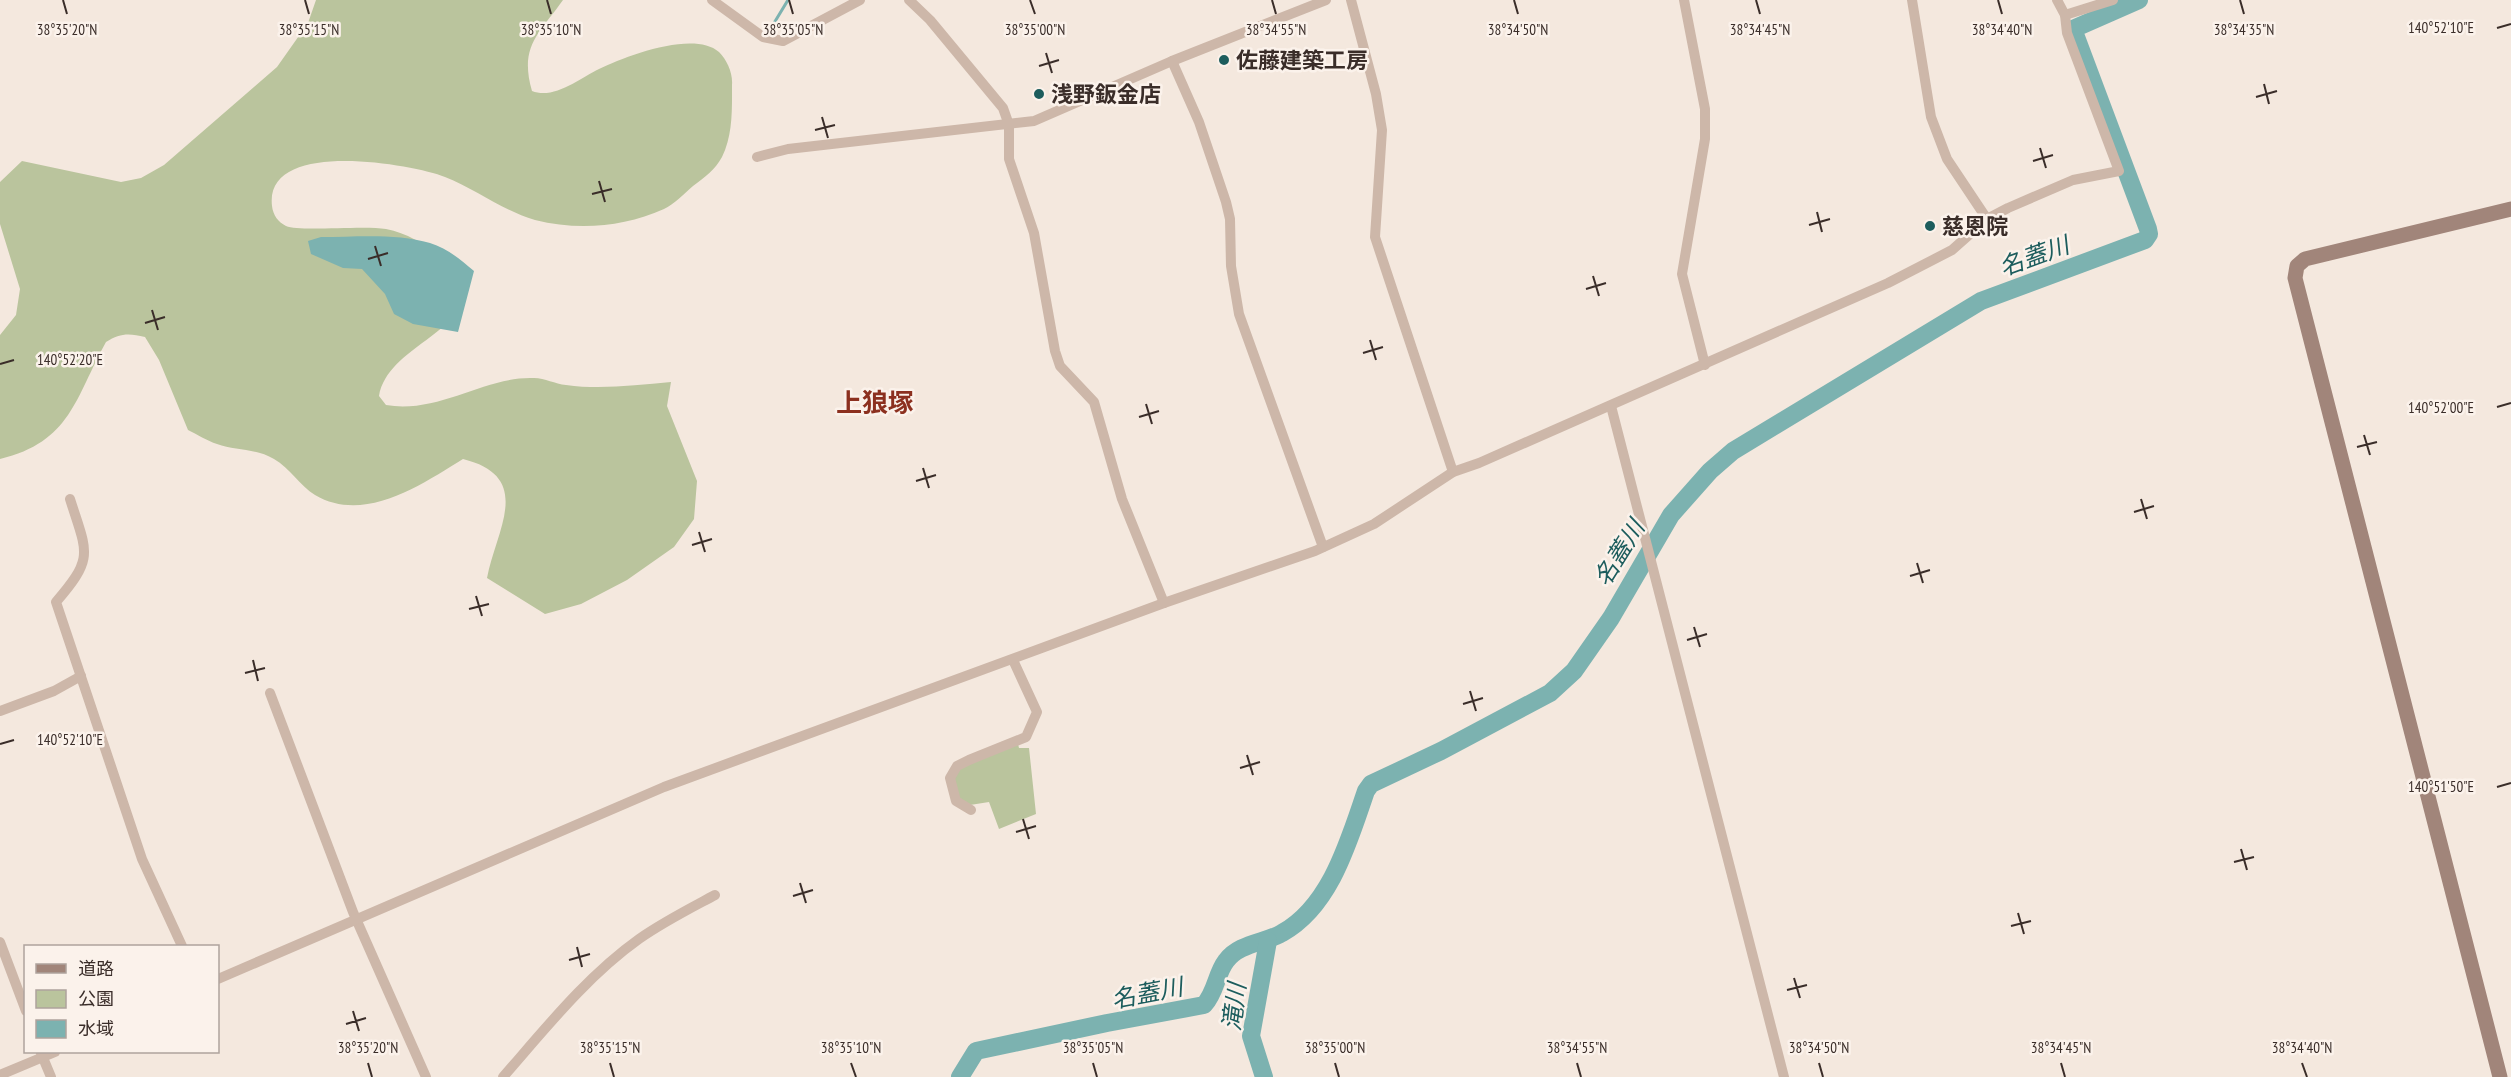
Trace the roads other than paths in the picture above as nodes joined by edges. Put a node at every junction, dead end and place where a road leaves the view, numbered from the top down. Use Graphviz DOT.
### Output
graph roads {
  1 [pos="712,0"];
  2 [pos="860,0"];
  3 [pos="909,0"];
  4 [pos="1326,0"];
  5 [pos="1351,0"];
  6 [pos="1684,0"];
  7 [pos="1912,0"];
  8 [pos="2057,0"];
  9 [pos="2113,0"];
  10 [pos="2066,15"];
  11 [pos="1172,61"];
  12 [pos="1009,125"];
  13 [pos="757,157"];
  14 [pos="2511,209"];
  15 [pos="1988,219"];
  16 [pos="1705,364"];
  17 [pos="1611,406"];
  18 [pos="1453,472"];
  19 [pos="70,500"];
  20 [pos="1323,547"];
  21 [pos="1164,603"];
  22 [pos="1013,660"];
  23 [pos="81,676"];
  24 [pos="270,693"];
  25 [pos="0,711"];
  26 [pos="971,810"];
  27 [pos="715,895"];
  28 [pos="358,920"];
  29 [pos="0,942"];
  30 [pos="182,945"];
  31 [pos="219,979"];
  32 [pos="24,1006"];
  33 [pos="41,1054"];
  34 [pos="0,1075"];
  35 [pos="51,1077"];
  36 [pos="426,1077"];
  37 [pos="503,1077"];
  38 [pos="1784,1077"];
  39 [pos="2500,1077"];
  1 -- 2 [label="street"];
  3 -- 12 [label="street"];
  4 -- 11 [label="street"];
  5 -- 18 [label="street"];
  6 -- 16 [label="street"];
  7 -- 15 [label="street"];
  8 -- 10 [label="street"];
  9 -- 10 [label="street"];
  10 -- 15 [label="street"];
  11 -- 12 [label="street"];
  11 -- 20 [label="street"];
  12 -- 13 [label="street"];
  12 -- 21 [label="street"];
  14 -- 39 [label="street"];
  15 -- 16 [label="street"];
  16 -- 17 [label="street"];
  17 -- 18 [label="street"];
  17 -- 38 [label="street"];
  18 -- 20 [label="street"];
  19 -- 23 [label="street"];
  20 -- 21 [label="street"];
  21 -- 22 [label="street"];
  22 -- 26 [label="street"];
  22 -- 28 [label="street"];
  23 -- 25 [label="street"];
  23 -- 30 [label="street"];
  24 -- 28 [label="street"];
  27 -- 37 [label="street"];
  28 -- 31 [label="street"];
  28 -- 36 [label="street"];
  29 -- 32 [label="street"];
  33 -- 34 [label="street"];
  33 -- 35 [label="street"];
}
